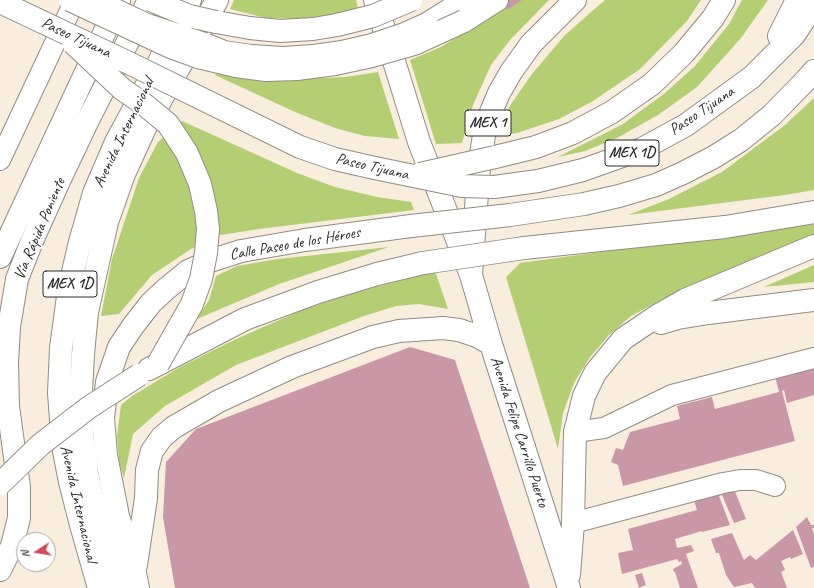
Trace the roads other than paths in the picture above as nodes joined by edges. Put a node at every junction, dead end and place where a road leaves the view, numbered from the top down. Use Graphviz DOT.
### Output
graph roads {
  1 [pos="70,0"];
  2 [pos="74,0"];
  3 [pos="94,0"];
  4 [pos="119,0"];
  5 [pos="150,0"];
  6 [pos="190,0"];
  7 [pos="217,0"];
  8 [pos="375,0"];
  9 [pos="411,0"];
  10 [pos="497,0"];
  11 [pos="575,0"];
  12 [pos="724,0"];
  13 [pos="797,0"];
  14 [pos="0,2"];
  15 [pos="814,5"];
  16 [pos="464,10"];
  17 [pos="61,31"];
  18 [pos="201,51"];
  19 [pos="338,58"];
  20 [pos="814,71"];
  21 [pos="752,77"];
  22 [pos="0,160"];
  23 [pos="412,176"];
  24 [pos="814,212"];
  25 [pos="814,246"];
  26 [pos="0,257"];
  27 [pos="471,275"];
  28 [pos="814,300"];
  29 [pos="638,330"];
  30 [pos="491,344"];
  31 [pos="814,358"];
  32 [pos="158,364"];
  33 [pos="575,432"];
  34 [pos="0,484"];
  35 [pos="775,486"];
  36 [pos="573,523"];
  37 [pos="0,570"];
  38 [pos="137,580"];
  39 [pos="569,587"];
  40 [pos="100,588"];
  41 [pos="118,588"];
  1 -- 18 [label="main road, bridge"];
  2 -- 22 [label="lane"];
  3 -- 18 [label="main road, bridge"];
  4 -- 26 [label="main road"];
  5 -- 9 [label="main road, bridge"];
  5 -- 37 [label="main road, Vía Rápida Poniente"];
  6 -- 40 [label="main road, Avenida Internacional / MEX 1D"];
  7 -- 41 [label="main road"];
  8 -- 27 [label="main road, Avenida Felipe Carrillo Puerto"];
  10 -- 16 [label="main road"];
  11 -- 27 [label="main road, MEX 1"];
  12 -- 23 [label="main road, bridge"];
  13 -- 21 [label="main road, MEX 1D"];
  14 -- 17 [label="main road, Paseo Tijuana / MEX 1D, bridge"];
  15 -- 21 [label="main road"];
  16 -- 19 [label="main road, bridge"];
  16 -- 19 [label="main road, bridge"];
  17 -- 23 [label="main road, Paseo Tijuana / MEX 1D, bridge"];
  17 -- 32 [label="main road, bridge"];
  18 -- 19 [label="main road"];
  20 -- 38 [label="main road, Calle Paseo de los Héroes, bridge"];
  21 -- 23 [label="main road, Paseo Tijuana / MEX 1D, bridge"];
  24 -- 32 [label="main road, bridge"];
  25 -- 29 [label="main road"];
  27 -- 30 [label="main road, Avenida Felipe Carrillo Puerto"];
  28 -- 29 [label="main road"];
  29 -- 33 [label="main road"];
  30 -- 38 [label="main road"];
  30 -- 39 [label="main road, Avenida Felipe Carrillo Puerto"];
  31 -- 33 [label="lane"];
  32 -- 34 [label="main road, bridge"];
  33 -- 36 [label="main road"];
  35 -- 36 [label="lane"];
  36 -- 39 [label="main road"];
}
